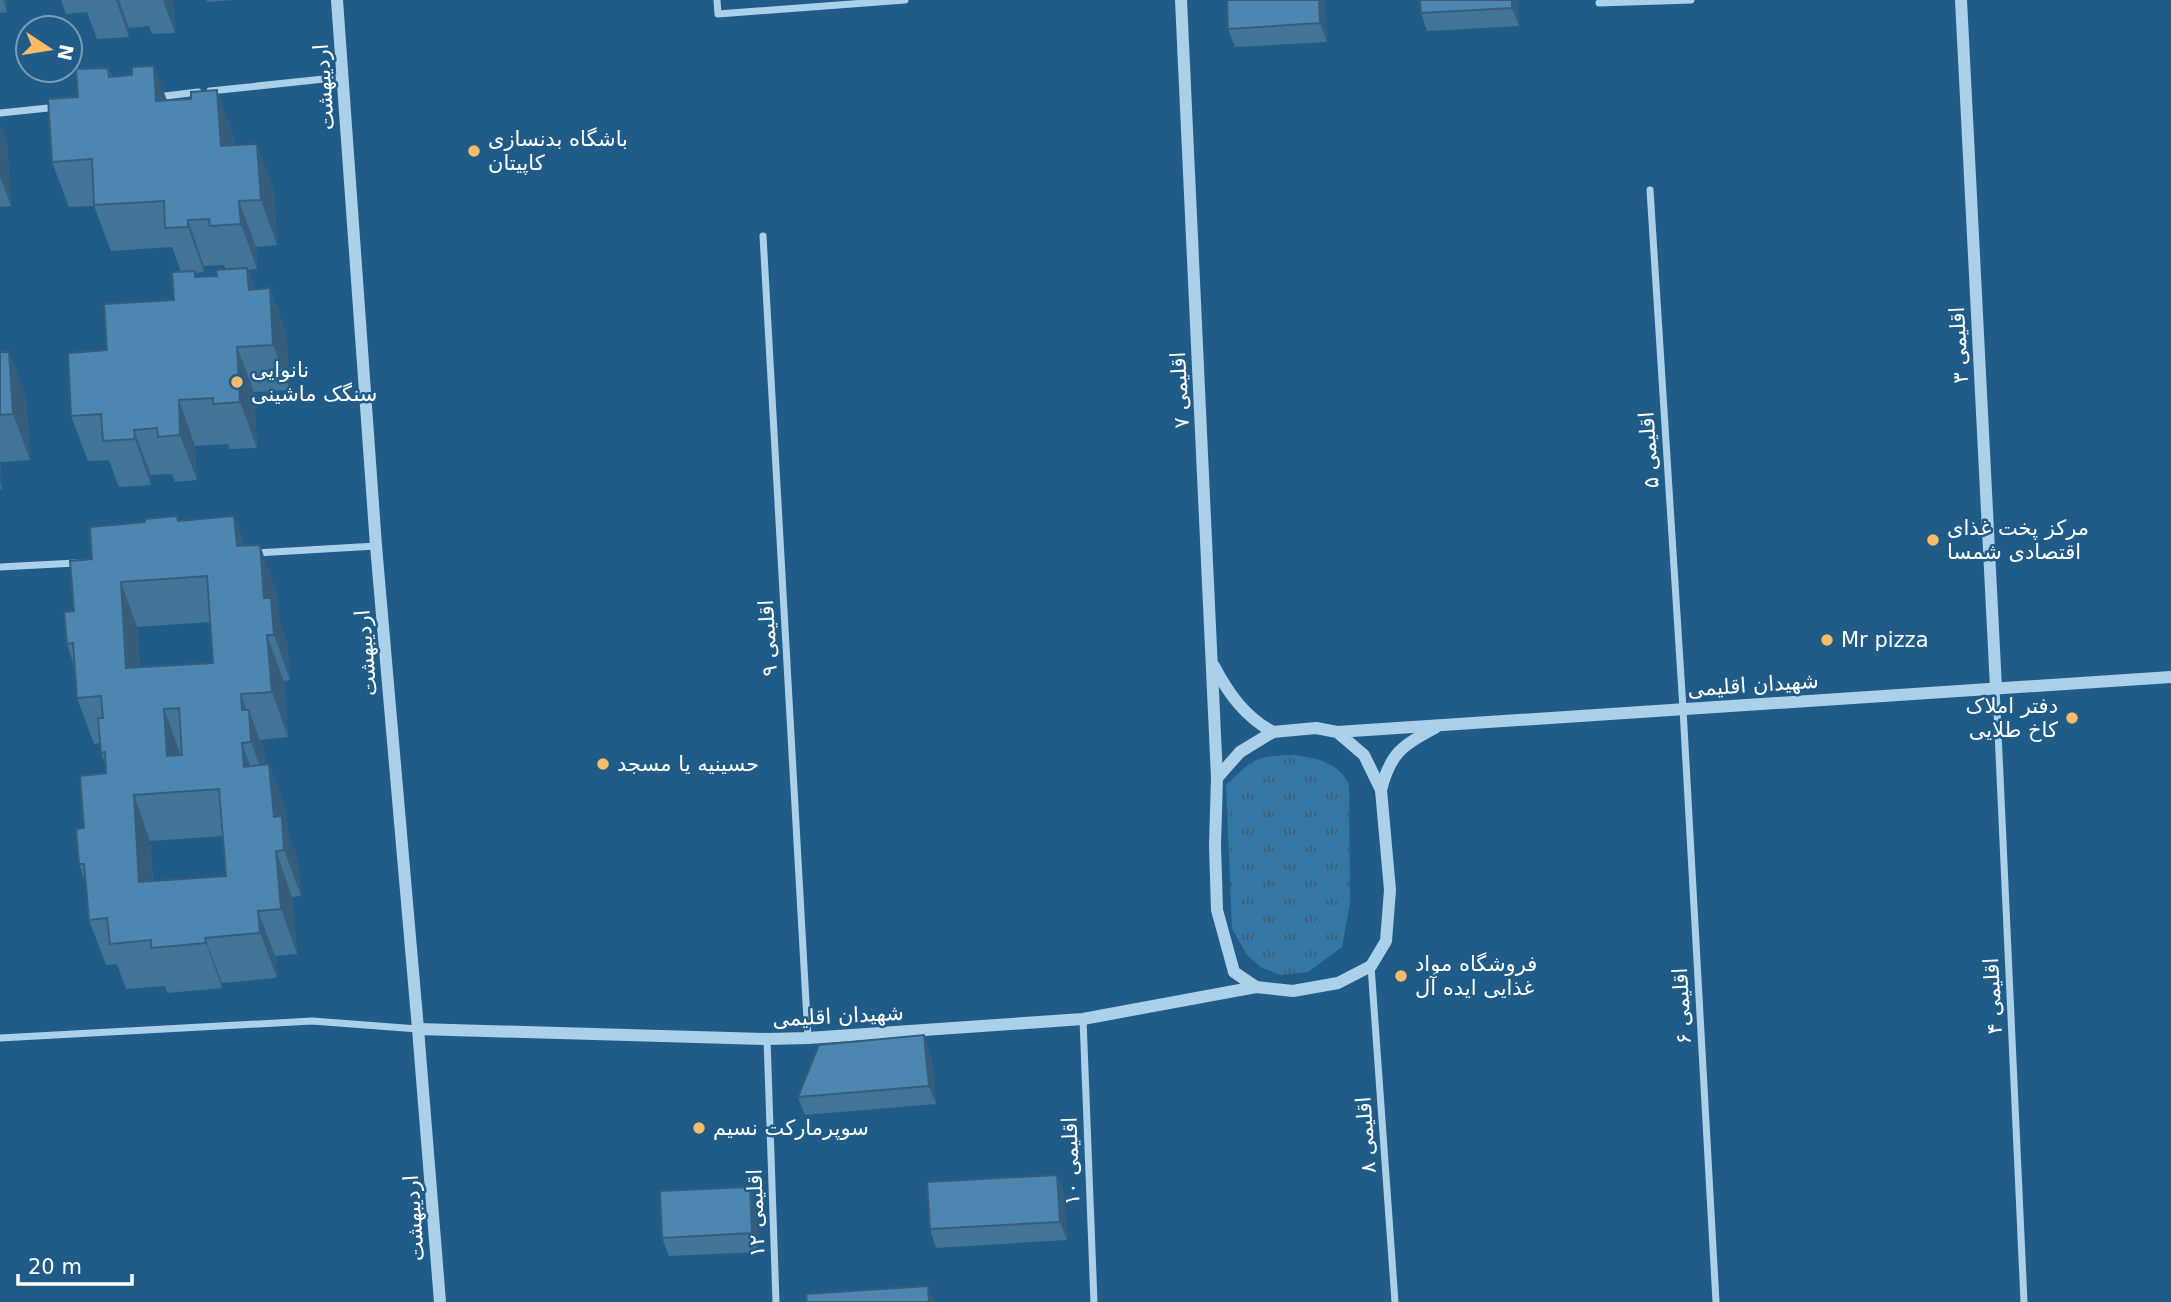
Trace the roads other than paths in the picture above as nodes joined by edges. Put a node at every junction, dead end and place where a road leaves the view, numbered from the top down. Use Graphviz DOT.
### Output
graph roads {
  1 [pos="337,0"];
  2 [pos="717,0"];
  3 [pos="905,0"];
  4 [pos="1181,0"];
  5 [pos="1691,0"];
  6 [pos="1961,0"];
  7 [pos="1599,3"];
  8 [pos="343,78"];
  9 [pos="151,97"];
  10 [pos="69,106"];
  11 [pos="0,113"];
  12 [pos="1650,190"];
  13 [pos="763,236"];
  14 [pos="376,546"];
  15 [pos="251,553"];
  16 [pos="84,563"];
  17 [pos="0,567"];
  18 [pos="1212,661"];
  19 [pos="2171,677"];
  20 [pos="1996,688"];
  21 [pos="1683,709"];
  22 [pos="1439,725"];
  23 [pos="1273,732"];
  24 [pos="1337,732"];
  25 [pos="1217,778"];
  26 [pos="1381,790"];
  27 [pos="1371,966"];
  28 [pos="1256,987"];
  29 [pos="1083,1019"];
  30 [pos="418,1029"];
  31 [pos="0,1038"];
  32 [pos="808,1038"];
  33 [pos="767,1039"];
  34 [pos="440,1302"];
  35 [pos="776,1302"];
  36 [pos="1094,1302"];
  37 [pos="1395,1302"];
  38 [pos="1716,1302"];
  39 [pos="2024,1302"];
  1 -- 8 [label="street, اردیبهشت"];
  2 -- 3 [label="street"];
  4 -- 18 [label="street, اقلیمی ۷"];
  5 -- 7 [label="street"];
  6 -- 20 [label="street, اقلیمی ۳"];
  8 -- 9 [label="street"];
  8 -- 14 [label="street, اردیبهشت"];
  10 -- 11 [label="street"];
  12 -- 21 [label="street, اقلیمی ۵"];
  13 -- 32 [label="street, اقلیمی ۹"];
  14 -- 15 [label="street"];
  14 -- 30 [label="street, اردیبهشت"];
  16 -- 17 [label="street"];
  18 -- 23 [label="street"];
  18 -- 25 [label="street, اقلیمی ۷"];
  19 -- 20 [label="street, شهیدان اقلیمی"];
  20 -- 21 [label="street, شهیدان اقلیمی"];
  20 -- 39 [label="street, اقلیمی ۴"];
  21 -- 22 [label="street, شهیدان اقلیمی"];
  21 -- 38 [label="street, اقلیمی ۶"];
  22 -- 24 [label="street, شهیدان اقلیمی"];
  22 -- 26 [label="street"];
  23 -- 24 [label="street"];
  23 -- 25 [label="street"];
  24 -- 26 [label="street"];
  25 -- 28 [label="street"];
  26 -- 27 [label="street"];
  27 -- 28 [label="street"];
  27 -- 37 [label="street, اقلیمی ۸"];
  28 -- 29 [label="street, شهیدان اقلیمی"];
  29 -- 32 [label="street, شهیدان اقلیمی"];
  29 -- 36 [label="street, اقلیمی ۱۰"];
  30 -- 31 [label="street"];
  30 -- 33 [label="street, شهیدان اقلیمی"];
  30 -- 34 [label="street, اردیبهشت"];
  32 -- 33 [label="street, شهیدان اقلیمی"];
  33 -- 35 [label="street, اقلیمی ۱۲"];
}
